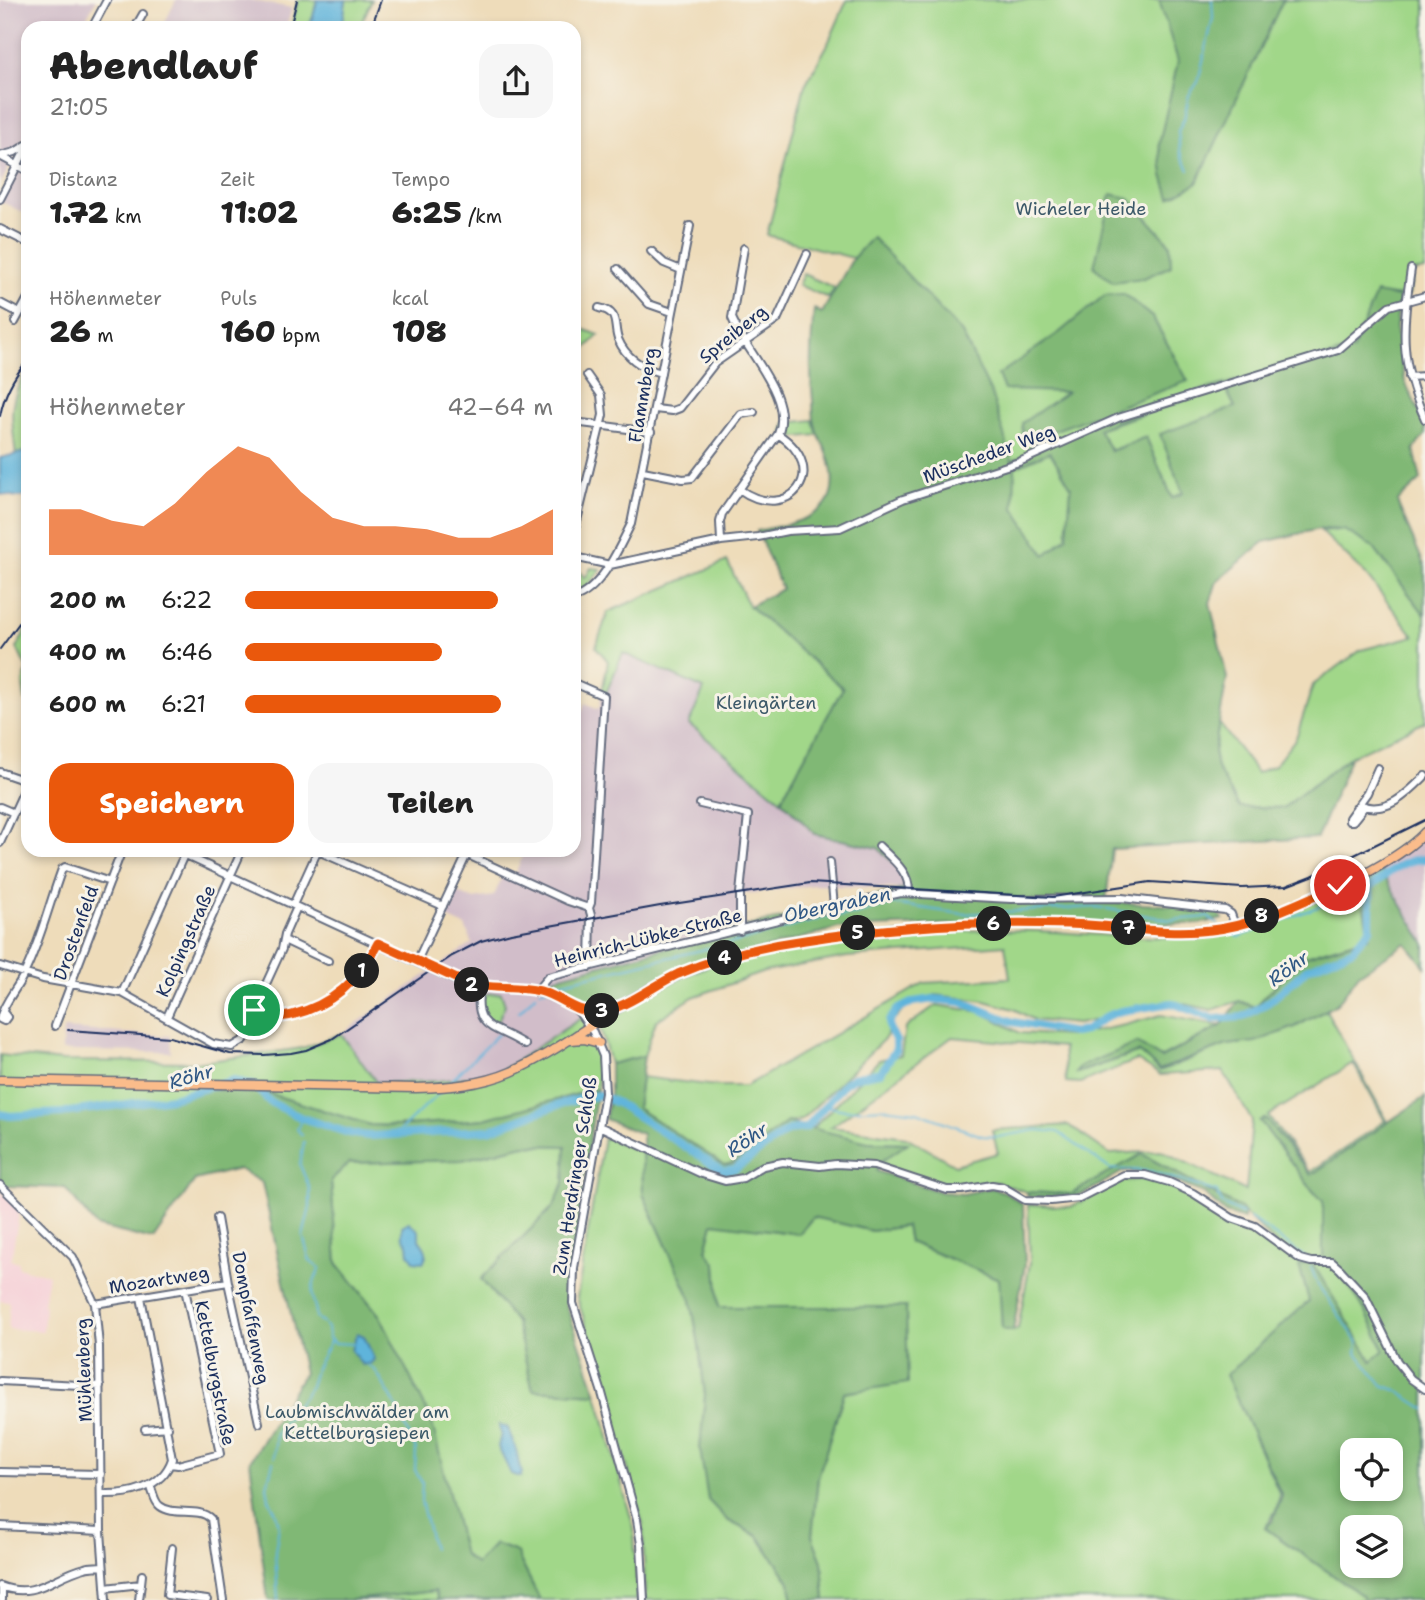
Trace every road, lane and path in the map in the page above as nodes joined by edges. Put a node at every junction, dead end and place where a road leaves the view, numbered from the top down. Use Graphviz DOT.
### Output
graph roads {
  1 [pos="107,0"];
  2 [pos="143,14"];
  3 [pos="96,21"];
  4 [pos="139,21"];
  5 [pos="21,148"];
  6 [pos="0,156"];
  7 [pos="21,156"];
  8 [pos="16,165"];
  9 [pos="21,168"];
  10 [pos="0,199"];
  11 [pos="690,226"];
  12 [pos="0,229"];
  13 [pos="21,240"];
  14 [pos="744,248"];
  15 [pos="651,251"];
  16 [pos="807,254"];
  17 [pos="618,269"];
  18 [pos="1411,269"];
  19 [pos="681,270"];
  20 [pos="1425,296"];
  21 [pos="1406,300"];
  22 [pos="0,303"];
  23 [pos="599,307"];
  24 [pos="21,310"];
  25 [pos="672,312"];
  26 [pos="19,313"];
  27 [pos="15,322"];
  28 [pos="745,343"];
  29 [pos="661,373"];
  30 [pos="587,376"];
  31 [pos="1425,376"];
  32 [pos="1409,377"];
  33 [pos="655,409"];
  34 [pos="754,412"];
  35 [pos="1425,419"];
  36 [pos="581,423"];
  37 [pos="601,426"];
  38 [pos="651,432"];
  39 [pos="778,435"];
  40 [pos="643,471"];
  41 [pos="739,489"];
  42 [pos="581,505"];
  43 [pos="720,541"];
  44 [pos="581,559"];
  45 [pos="610,565"];
  46 [pos="581,596"];
  47 [pos="581,686"];
  48 [pos="1378,768"];
  49 [pos="0,772"];
  50 [pos="1425,776"];
  51 [pos="21,780"];
  52 [pos="21,794"];
  53 [pos="701,804"];
  54 [pos="0,807"];
  55 [pos="13,813"];
  56 [pos="1425,832"];
  57 [pos="0,843"];
  58 [pos="879,846"];
  59 [pos="119,857"];
  60 [pos="183,857"];
  61 [pos="188,857"];
  62 [pos="239,857"];
  63 [pos="315,857"];
  64 [pos="332,857"];
  65 [pos="466,857"];
  66 [pos="477,857"];
  67 [pos="830,862"];
  68 [pos="231,876"];
  69 [pos="110,882"];
  70 [pos="909,893"];
  71 [pos="295,906"];
  72 [pos="443,906"];
  73 [pos="834,907"];
  74 [pos="589,908"];
  75 [pos="1233,926"];
  76 [pos="740,931"];
  77 [pos="284,940"];
  78 [pos="378,943"];
  79 [pos="328,961"];
  80 [pos="417,961"];
  81 [pos="0,966"];
  82 [pos="590,967"];
  83 [pos="24,975"];
  84 [pos="73,984"];
  85 [pos="480,987"];
  86 [pos="537,990"];
  87 [pos="122,993"];
  88 [pos="614,1009"];
  89 [pos="578,1011"];
  90 [pos="3,1012"];
  91 [pos="167,1017"];
  92 [pos="254,1022"];
  93 [pos="55,1026"];
  94 [pos="589,1026"];
  95 [pos="568,1041"];
  96 [pos="599,1043"];
  97 [pos="525,1045"];
  98 [pos="0,1080"];
  99 [pos="599,1126"];
  100 [pos="0,1185"];
  101 [pos="217,1218"];
  102 [pos="228,1282"];
  103 [pos="185,1289"];
  104 [pos="141,1297"];
  105 [pos="95,1304"];
  106 [pos="0,1381"];
  107 [pos="100,1386"];
  108 [pos="0,1389"];
  109 [pos="1425,1389"];
  110 [pos="259,1423"];
  111 [pos="168,1427"];
  112 [pos="145,1429"];
  113 [pos="170,1464"];
  114 [pos="0,1472"];
  115 [pos="101,1474"];
  116 [pos="150,1485"];
  117 [pos="100,1494"];
  118 [pos="0,1526"];
  119 [pos="101,1531"];
  120 [pos="172,1548"];
  121 [pos="103,1566"];
  122 [pos="142,1575"];
  123 [pos="141,1584"];
  124 [pos="1,1586"];
  125 [pos="105,1588"];
  126 [pos="2,1600"];
  127 [pos="106,1600"];
  128 [pos="139,1600"];
  129 [pos="207,1600"];
  130 [pos="223,1600"];
  131 [pos="644,1600"];
  1 -- 3 [label="street"];
  2 -- 4 [label="street"];
  5 -- 6 [label="street"];
  6 -- 8 [label="street"];
  7 -- 8 [label="street"];
  8 -- 9 [label="street"];
  8 -- 10 [label="street"];
  11 -- 19 [label="street, Flammberg"];
  12 -- 13 [label="street"];
  14 -- 28 [label="street"];
  15 -- 19 [label="street"];
  16 -- 28 [label="street, Spreiberg"];
  17 -- 25 [label="street"];
  18 -- 21 [label="street"];
  19 -- 25 [label="street, Flammberg"];
  20 -- 21 [label="street, Müscheder Weg"];
  21 -- 32 [label="street"];
  21 -- 43 [label="street, Müscheder Weg"];
  22 -- 26 [label="street"];
  23 -- 29 [label="street"];
  24 -- 26 [label="street"];
  25 -- 29 [label="street, Flammberg"];
  26 -- 27 [label="street"];
  28 -- 33 [label="street, Spreiberg"];
  28 -- 39 [label="street"];
  29 -- 33 [label="street, Flammberg"];
  30 -- 37 [label="street"];
  31 -- 32 [label="street"];
  32 -- 35 [label="street"];
  33 -- 38 [label="street, Flammberg"];
  34 -- 40 [label="street"];
  36 -- 37 [label="street"];
  37 -- 38 [label="street"];
  37 -- 42 [label="street"];
  38 -- 40 [label="street, Flammberg"];
  39 -- 41 [label="street"];
  39 -- 41 [label="street"];
  40 -- 45 [label="street, Flammberg"];
  41 -- 43 [label="street"];
  43 -- 45 [label="street, Müscheder Weg"];
  44 -- 45 [label="street"];
  45 -- 46 [label="street"];
  47 -- 74 [label="street"];
  48 -- 50 [label="street"];
  49 -- 51 [label="street"];
  52 -- 55 [label="street"];
  53 -- 76 [label="street"];
  54 -- 55 [label="street"];
  55 -- 57 [label="street"];
  56 -- 75 [label="main road"];
  58 -- 70 [label="street"];
  59 -- 69 [label="street, Drostenfeld"];
  60 -- 87 [label="street"];
  61 -- 68 [label="street"];
  62 -- 68 [label="street, Kolpingstraße"];
  63 -- 71 [label="street"];
  64 -- 72 [label="street"];
  65 -- 72 [label="street"];
  66 -- 74 [label="street"];
  67 -- 73 [label="street"];
  68 -- 71 [label="street"];
  68 -- 91 [label="street, Kolpingstraße"];
  69 -- 83 [label="street"];
  69 -- 84 [label="street, Drostenfeld"];
  70 -- 73 [label="street, Heinrich-Lübke-Straße"];
  70 -- 75 [label="street, Heinrich-Lübke-Straße"];
  71 -- 77 [label="street"];
  71 -- 78 [label="street"];
  72 -- 80 [label="street"];
  73 -- 76 [label="street, Heinrich-Lübke-Straße"];
  74 -- 82 [label="street"];
  75 -- 88 [label="main road"];
  76 -- 82 [label="street, Heinrich-Lübke-Straße"];
  77 -- 79 [label="street"];
  77 -- 92 [label="street"];
  78 -- 80 [label="street"];
  78 -- 92 [label="street"];
  80 -- 85 [label="street"];
  81 -- 83 [label="street"];
  82 -- 86 [label="street, Heinrich-Lübke-Straße"];
  83 -- 84 [label="street"];
  83 -- 90 [label="street"];
  84 -- 87 [label="street"];
  84 -- 93 [label="street, Drostenfeld"];
  85 -- 86 [label="street"];
  85 -- 97 [label="street"];
  86 -- 89 [label="street, Zum Herdringer Schloß"];
  87 -- 91 [label="street"];
  88 -- 89 [label="main road"];
  88 -- 94 [label="main road"];
  89 -- 94 [label="street, Zum Herdringer Schloß"];
  91 -- 92 [label="street"];
  94 -- 95 [label="main road"];
  94 -- 96 [label="street, Zum Herdringer Schloß"];
  95 -- 96 [label="main road"];
  95 -- 98 [label="main road"];
  96 -- 99 [label="street, Zum Herdringer Schloß"];
  99 -- 109 [label="street"];
  99 -- 131 [label="street, Zum Herdringer Schloß"];
  100 -- 105 [label="street, Mühlenberg"];
  101 -- 102 [label="street, Dompfaffenweg"];
  102 -- 103 [label="street, Mozartweg"];
  102 -- 110 [label="street, Dompfaffenweg"];
  103 -- 104 [label="street, Mozartweg"];
  103 -- 113 [label="street, Kettelburgstraße"];
  104 -- 105 [label="street, Mozartweg"];
  104 -- 111 [label="street"];
  105 -- 107 [label="street, Mühlenberg"];
  106 -- 107 [label="street"];
  106 -- 108 [label="street"];
  107 -- 115 [label="street, Mühlenberg"];
  111 -- 112 [label="street"];
  111 -- 113 [label="street"];
  113 -- 116 [label="street"];
  114 -- 115 [label="street"];
  115 -- 117 [label="street, Mühlenberg"];
  116 -- 117 [label="street"];
  116 -- 130 [label="street"];
  117 -- 119 [label="street, Mühlenberg"];
  118 -- 119 [label="street"];
  119 -- 121 [label="street, Mühlenberg"];
  120 -- 129 [label="street"];
  121 -- 124 [label="street"];
  121 -- 125 [label="street, Mühlenberg"];
  122 -- 123 [label="street"];
  123 -- 125 [label="street"];
  123 -- 128 [label="street"];
  124 -- 126 [label="street"];
  125 -- 127 [label="street, Mühlenberg"];
}
